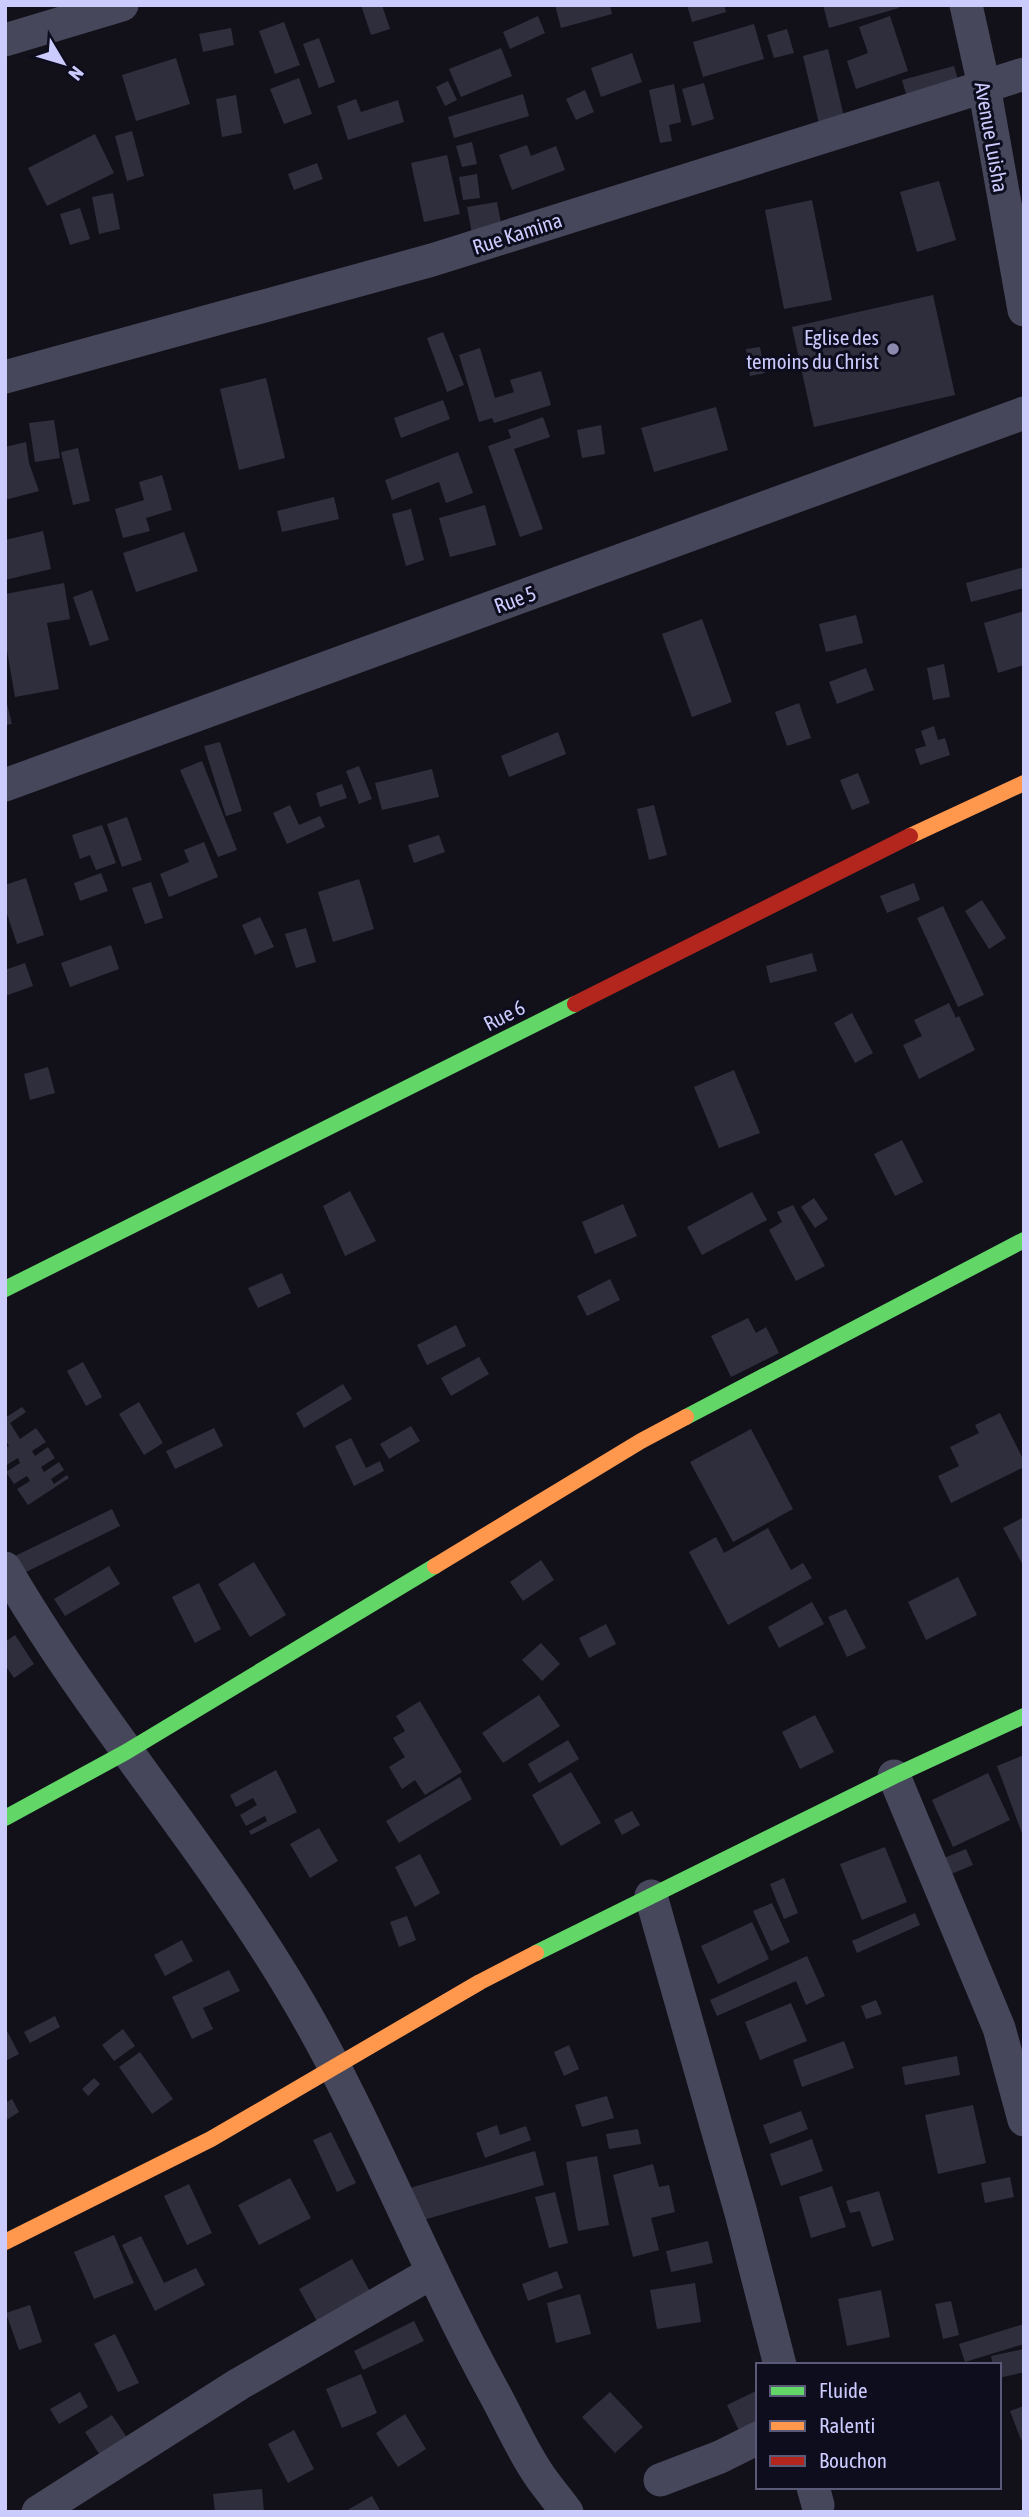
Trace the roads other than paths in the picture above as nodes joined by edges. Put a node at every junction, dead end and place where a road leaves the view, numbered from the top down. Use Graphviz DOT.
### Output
graph roads {
  1 [pos="122,5"];
  2 [pos="966,5"];
  3 [pos="5,40"];
  4 [pos="1024,74"];
  5 [pos="984,86"];
  6 [pos="1024,310"];
  7 [pos="5,377"];
  8 [pos="1024,413"];
  9 [pos="1024,783"];
  10 [pos="5,785"];
  11 [pos="1024,1240"];
  12 [pos="5,1289"];
  13 [pos="5,1568"];
  14 [pos="1024,1716"];
  15 [pos="126,1752"];
  16 [pos="894,1776"];
  17 [pos="5,1818"];
  18 [pos="651,1896"];
  19 [pos="335,2066"];
  20 [pos="1024,2120"];
  21 [pos="5,2242"];
  22 [pos="433,2272"];
  23 [pos="779,2363"];
  24 [pos="756,2439"];
  25 [pos="660,2480"];
  26 [pos="38,2512"];
  27 [pos="567,2512"];
  1 -- 3 [label="street"];
  2 -- 5 [label="street, Avenue Luisha"];
  4 -- 5 [label="street, Rue Kamina"];
  5 -- 6 [label="street, Avenue Luisha"];
  5 -- 7 [label="street, Rue Kamina"];
  8 -- 10 [label="street, Rue 5"];
  9 -- 12 [label="street, Rue 6"];
  11 -- 15 [label="street"];
  13 -- 15 [label="street"];
  14 -- 16 [label="street"];
  15 -- 17 [label="street"];
  15 -- 19 [label="street"];
  16 -- 18 [label="street"];
  16 -- 20 [label="street"];
  18 -- 19 [label="street"];
  18 -- 23 [label="street"];
  19 -- 21 [label="street"];
  19 -- 22 [label="street"];
  22 -- 26 [label="street"];
  22 -- 27 [label="street"];
  24 -- 25 [label="street"];
}
